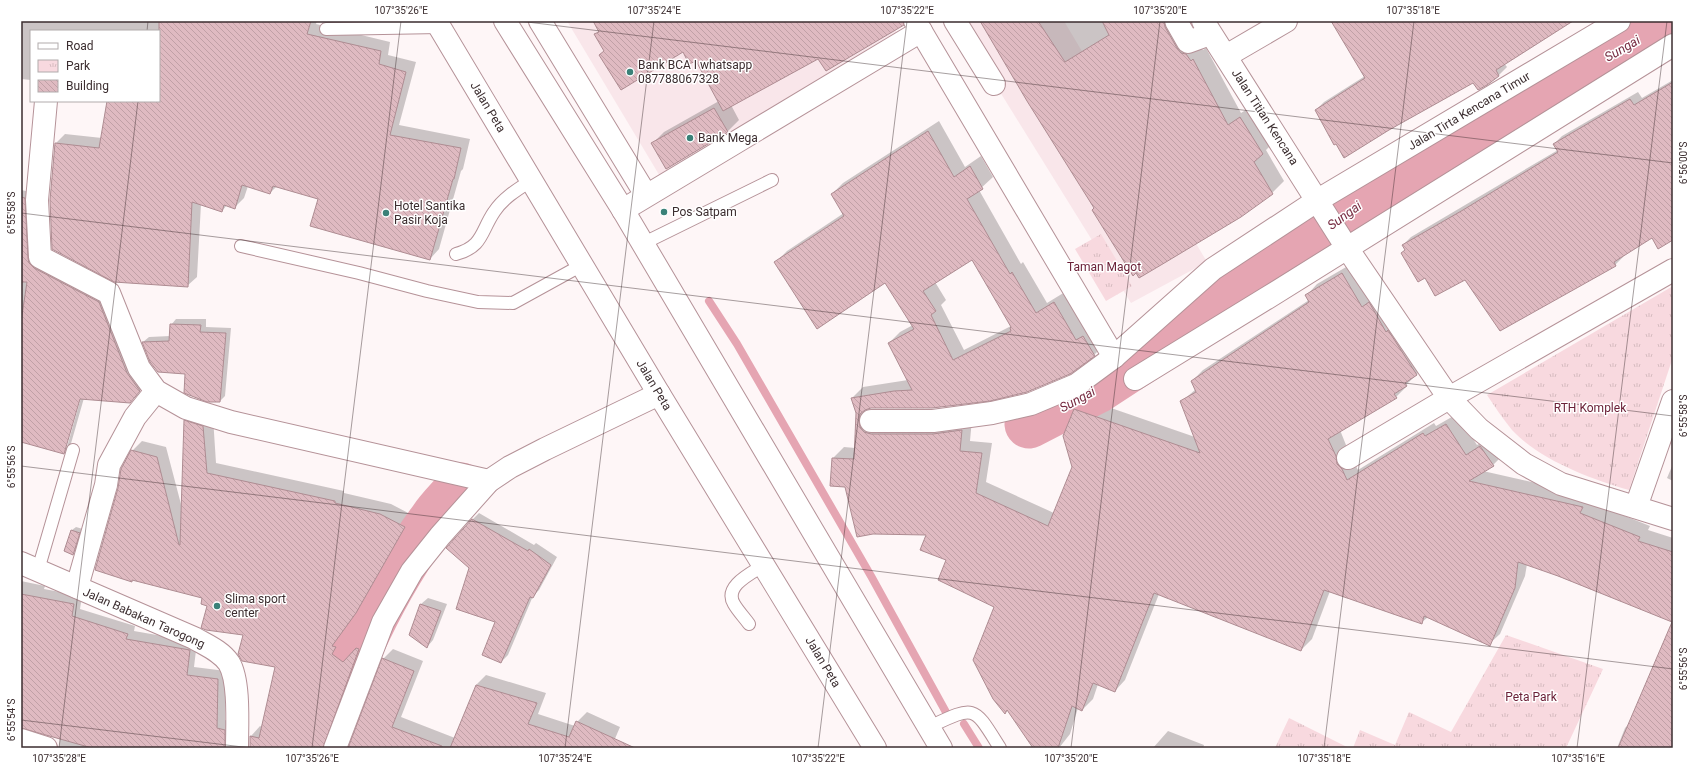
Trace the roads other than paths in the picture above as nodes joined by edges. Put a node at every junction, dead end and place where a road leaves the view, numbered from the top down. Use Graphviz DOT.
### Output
graph roads {
  1 [pos="505,21"];
  2 [pos="955,21"];
  3 [pos="1176,21"];
  4 [pos="1286,21"];
  5 [pos="1619,21"];
  6 [pos="544,22"];
  7 [pos="438,24"];
  8 [pos="918,26"];
  9 [pos="1207,27"];
  10 [pos="326,29"];
  11 [pos="517,40"];
  12 [pos="1673,45"];
  13 [pos="1226,56"];
  14 [pos="994,84"];
  15 [pos="46,102"];
  16 [pos="532,180"];
  17 [pos="772,180"];
  18 [pos="646,196"];
  19 [pos="623,210"];
  20 [pos="1332,223"];
  21 [pos="642,244"];
  22 [pos="241,246"];
  23 [pos="456,254"];
  24 [pos="582,265"];
  25 [pos="1673,270"];
  26 [pos="1114,357"];
  27 [pos="1135,379"];
  28 [pos="156,391"];
  29 [pos="659,394"];
  30 [pos="1448,398"];
  31 [pos="1673,401"];
  32 [pos="871,421"];
  33 [pos="73,450"];
  34 [pos="1348,458"];
  35 [pos="489,481"];
  36 [pos="1636,507"];
  37 [pos="1673,519"];
  38 [pos="764,565"];
  39 [pos="29,567"];
  40 [pos="77,588"];
  41 [pos="749,624"];
  42 [pos="929,727"];
  43 [pos="21,740"];
  44 [pos="46,748"];
  45 [pos="237,748"];
  46 [pos="335,748"];
  47 [pos="875,748"];
  48 [pos="941,748"];
  49 [pos="1000,748"];
  1 -- 11 [label="street"];
  2 -- 14 [label="street"];
  3 -- 9 [label="street, Jalan Titian Kencana"];
  4 -- 13 [label="street"];
  5 -- 20 [label="street, Jalan Tirta Kencana Timur"];
  6 -- 11 [label="street"];
  6 -- 18 [label="street"];
  7 -- 10 [label="lane"];
  7 -- 16 [label="street, Jalan Peta"];
  8 -- 18 [label="street"];
  8 -- 26 [label="street"];
  9 -- 13 [label="street, Jalan Titian Kencana"];
  11 -- 19 [label="street"];
  12 -- 20 [label="street"];
  13 -- 20 [label="street, Jalan Titian Kencana"];
  15 -- 28 [label="street"];
  16 -- 23 [label="lane"];
  16 -- 24 [label="street, Jalan Peta"];
  17 -- 21 [label="lane"];
  18 -- 19 [label="street"];
  19 -- 21 [label="street"];
  20 -- 26 [label="street"];
  20 -- 27 [label="street"];
  20 -- 30 [label="street, Jalan Titian Kencana"];
  21 -- 42 [label="street"];
  22 -- 24 [label="lane"];
  24 -- 29 [label="street, Jalan Peta"];
  25 -- 30 [label="street"];
  26 -- 32 [label="street"];
  28 -- 35 [label="street"];
  28 -- 40 [label="street"];
  29 -- 35 [label="street"];
  29 -- 38 [label="street, Jalan Peta"];
  30 -- 34 [label="street"];
  30 -- 36 [label="street, Jalan Titian Kencana"];
  31 -- 36 [label="street"];
  33 -- 39 [label="lane"];
  35 -- 46 [label="street"];
  36 -- 37 [label="street, Jalan Titian Kencana"];
  38 -- 41 [label="lane"];
  38 -- 47 [label="street, Jalan Peta"];
  39 -- 40 [label="street, Jalan Babakan Tarogong"];
  40 -- 45 [label="street, Jalan Babakan Tarogong"];
  42 -- 48 [label="street"];
  42 -- 49 [label="lane"];
  43 -- 44 [label="street"];
}
